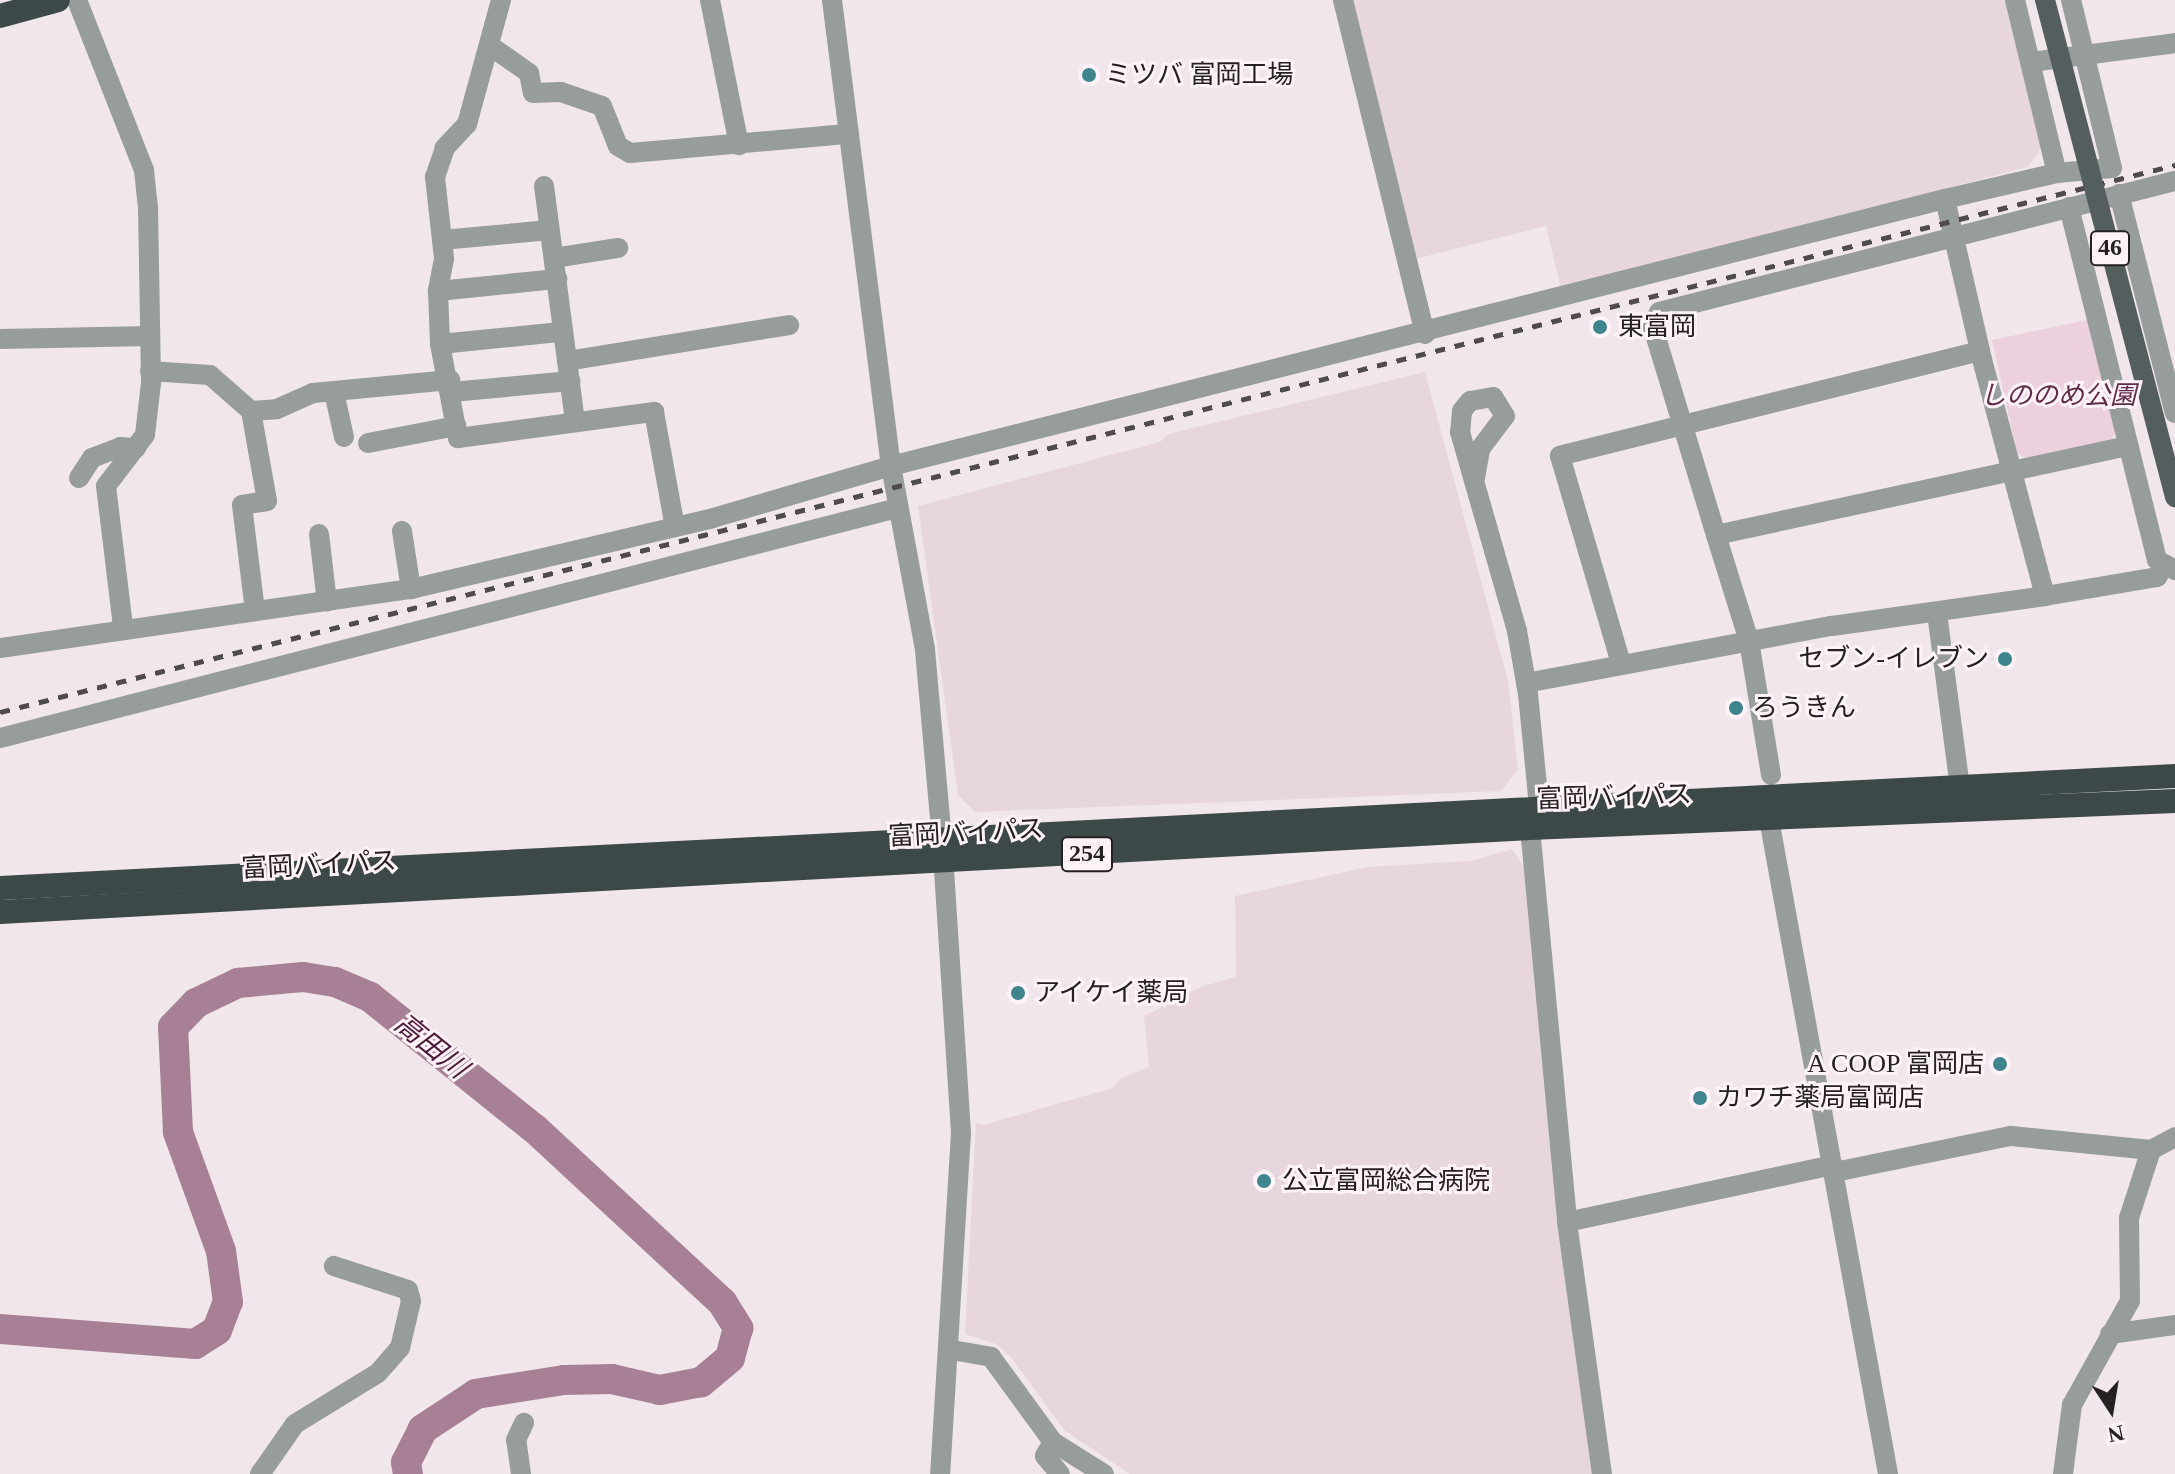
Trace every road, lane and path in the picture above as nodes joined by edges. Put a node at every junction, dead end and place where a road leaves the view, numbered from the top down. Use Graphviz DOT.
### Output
graph roads {
  1 [pos="58,0"];
  2 [pos="77,0"];
  3 [pos="501,0"];
  4 [pos="710,0"];
  5 [pos="832,0"];
  6 [pos="1343,0"];
  7 [pos="2015,0"];
  8 [pos="2045,0"];
  9 [pos="2071,0"];
  10 [pos="0,16"];
  11 [pos="2175,43"];
  12 [pos="489,45"];
  13 [pos="2084,55"];
  14 [pos="2031,62"];
  15 [pos="849,134"];
  16 [pos="739,145"];
  17 [pos="2057,173"];
  18 [pos="2175,181"];
  19 [pos="544,186"];
  20 [pos="2119,194"];
  21 [pos="1945,199"];
  22 [pos="2069,207"];
  23 [pos="550,230"];
  24 [pos="1955,239"];
  25 [pos="442,240"];
  26 [pos="618,248"];
  27 [pos="554,258"];
  28 [pos="557,279"];
  29 [pos="438,291"];
  30 [pos="789,325"];
  31 [pos="561,332"];
  32 [pos="1425,334"];
  33 [pos="150,336"];
  34 [pos="0,339"];
  35 [pos="440,344"];
  36 [pos="1980,351"];
  37 [pos="150,371"];
  38 [pos="568,371"];
  39 [pos="451,386"];
  40 [pos="334,392"];
  41 [pos="2174,404"];
  42 [pos="251,411"];
  43 [pos="575,422"];
  44 [pos="1683,425"];
  45 [pos="456,426"];
  46 [pos="344,437"];
  47 [pos="368,443"];
  48 [pos="2129,446"];
  49 [pos="136,448"];
  50 [pos="891,466"];
  51 [pos="2014,470"];
  52 [pos="79,478"];
  53 [pos="1475,478"];
  54 [pos="2175,497"];
  55 [pos="898,508"];
  56 [pos="675,527"];
  57 [pos="402,531"];
  58 [pos="319,534"];
  59 [pos="1716,535"];
  60 [pos="2170,567"];
  61 [pos="411,589"];
  62 [pos="2045,596"];
  63 [pos="327,602"];
  64 [pos="255,611"];
  65 [pos="1937,613"];
  66 [pos="123,627"];
  67 [pos="1749,641"];
  68 [pos="0,646"];
  69 [pos="1621,663"];
  70 [pos="1527,689"];
  71 [pos="0,738"];
  72 [pos="1771,775"];
  73 [pos="2175,776"];
  74 [pos="1960,787"];
  75 [pos="2175,801"];
  76 [pos="1535,817"];
  77 [pos="1769,819"];
  78 [pos="942,851"];
  79 [pos="0,888"];
  80 [pos="0,912"];
  81 [pos="2175,1137"];
  82 [pos="2151,1150"];
  83 [pos="1834,1168"];
  84 [pos="1567,1222"];
  85 [pos="334,1266"];
  86 [pos="2175,1325"];
  87 [pos="2110,1334"];
  88 [pos="952,1350"];
  89 [pos="524,1423"];
  90 [pos="1053,1442"];
  91 [pos="260,1474"];
  92 [pos="521,1474"];
  93 [pos="940,1474"];
  94 [pos="1060,1474"];
  95 [pos="1104,1474"];
  96 [pos="1602,1474"];
  97 [pos="1888,1474"];
  98 [pos="2063,1474"];
  1 -- 10 [label="highway"];
  2 -- 33 [label="street"];
  3 -- 12 [label="street"];
  4 -- 16 [label="street"];
  5 -- 15 [label="street"];
  6 -- 32 [label="street"];
  7 -- 14 [label="street"];
  8 -- 54 [label="main road, 46, bridge"];
  9 -- 13 [label="street"];
  11 -- 13 [label="street"];
  12 -- 16 [label="street"];
  12 -- 25 [label="street"];
  13 -- 14 [label="street"];
  13 -- 17 [label="street"];
  14 -- 17 [label="street"];
  15 -- 16 [label="street"];
  15 -- 50 [label="street"];
  17 -- 21 [label="street"];
  18 -- 20 [label="street"];
  19 -- 23 [label="street"];
  20 -- 22 [label="street"];
  20 -- 41 [label="street"];
  21 -- 24 [label="street"];
  21 -- 32 [label="street"];
  22 -- 24 [label="street"];
  22 -- 48 [label="street"];
  23 -- 25 [label="street"];
  23 -- 27 [label="street"];
  24 -- 36 [label="street"];
  24 -- 44 [label="street"];
  25 -- 29 [label="street"];
  26 -- 27 [label="street"];
  27 -- 28 [label="street"];
  28 -- 29 [label="street"];
  28 -- 31 [label="street"];
  29 -- 35 [label="street"];
  30 -- 38 [label="street"];
  31 -- 35 [label="street"];
  31 -- 38 [label="street"];
  32 -- 50 [label="street"];
  33 -- 34 [label="street"];
  33 -- 37 [label="street"];
  35 -- 39 [label="street"];
  36 -- 44 [label="street"];
  36 -- 51 [label="street"];
  37 -- 42 [label="street"];
  37 -- 49 [label="street"];
  38 -- 39 [label="street"];
  38 -- 43 [label="street"];
  39 -- 40 [label="street"];
  39 -- 45 [label="street"];
  40 -- 42 [label="street"];
  40 -- 46 [label="street"];
  42 -- 64 [label="street"];
  43 -- 45 [label="street"];
  43 -- 56 [label="street"];
  44 -- 59 [label="street"];
  44 -- 69 [label="street"];
  45 -- 47 [label="street"];
  48 -- 51 [label="street"];
  48 -- 60 [label="street"];
  49 -- 52 [label="street"];
  49 -- 66 [label="street"];
  50 -- 55 [label="street"];
  50 -- 56 [label="street"];
  51 -- 59 [label="street"];
  51 -- 62 [label="street"];
  53 -- 70 [label="street"];
  55 -- 71 [label="street"];
  55 -- 78 [label="street"];
  56 -- 61 [label="street"];
  57 -- 61 [label="street"];
  58 -- 63 [label="street"];
  59 -- 67 [label="street"];
  60 -- 62 [label="street"];
  61 -- 63 [label="street"];
  62 -- 65 [label="street"];
  63 -- 64 [label="street"];
  64 -- 66 [label="street"];
  65 -- 67 [label="street"];
  65 -- 74 [label="street"];
  66 -- 68 [label="street"];
  67 -- 69 [label="street"];
  67 -- 72 [label="street"];
  69 -- 70 [label="street"];
  70 -- 76 [label="street"];
  73 -- 74 [label="highway, 富岡バイパス / 254"];
  74 -- 76 [label="highway, 富岡バイパス / 254"];
  75 -- 77 [label="highway, 富岡バイパス / 254"];
  76 -- 77 [label="highway, 富岡バイパス / 254"];
  76 -- 78 [label="highway, 富岡バイパス / 254"];
  76 -- 84 [label="street"];
  77 -- 83 [label="street"];
  78 -- 79 [label="highway, 富岡バイパス / 254"];
  78 -- 80 [label="highway, 富岡バイパス / 254"];
  78 -- 88 [label="street"];
  81 -- 82 [label="street"];
  82 -- 83 [label="street"];
  82 -- 87 [label="street"];
  83 -- 84 [label="street"];
  83 -- 97 [label="street"];
  84 -- 96 [label="street"];
  85 -- 91 [label="street"];
  86 -- 87 [label="street"];
  87 -- 98 [label="street"];
  88 -- 90 [label="street"];
  88 -- 93 [label="street"];
  89 -- 92 [label="street"];
  90 -- 94 [label="street"];
  90 -- 95 [label="street"];
}
